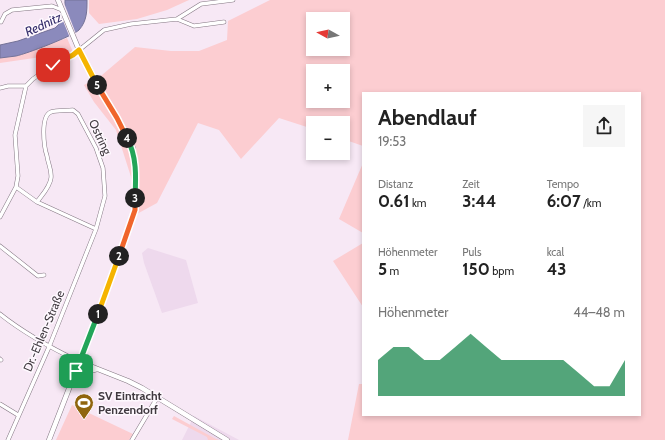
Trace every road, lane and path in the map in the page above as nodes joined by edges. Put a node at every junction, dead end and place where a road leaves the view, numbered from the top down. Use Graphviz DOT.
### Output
graph roads {
  1 [pos="58,0"];
  2 [pos="233,0"];
  3 [pos="63,12"];
  4 [pos="177,19"];
  5 [pos="1,22"];
  6 [pos="224,22"];
  7 [pos="79,50"];
  8 [pos="26,86"];
  9 [pos="0,88"];
  10 [pos="16,187"];
  11 [pos="37,202"];
  12 [pos="0,218"];
  13 [pos="96,229"];
  14 [pos="0,246"];
  15 [pos="44,275"];
  16 [pos="0,315"];
  17 [pos="49,347"];
  18 [pos="80,362"];
  19 [pos="97,368"];
  20 [pos="71,384"];
  21 [pos="157,398"];
  22 [pos="0,404"];
  23 [pos="18,415"];
  24 [pos="8,440"];
  25 [pos="49,440"];
  26 [pos="132,440"];
  27 [pos="227,440"];
  1 -- 3 [label="main road"];
  2 -- 4 [label="street"];
  3 -- 5 [label="street"];
  3 -- 7 [label="main road"];
  4 -- 6 [label="street"];
  4 -- 7 [label="street"];
  7 -- 8 [label="street"];
  7 -- 18 [label="main road"];
  8 -- 9 [label="street"];
  8 -- 10 [label="street"];
  10 -- 11 [label="street"];
  10 -- 12 [label="street"];
  11 -- 13 [label="street"];
  11 -- 13 [label="street, Ostring"];
  13 -- 17 [label="street, Dr.-Ehlen-Straße"];
  14 -- 15 [label="street"];
  16 -- 17 [label="street"];
  17 -- 18 [label="street"];
  17 -- 23 [label="street, Dr.-Ehlen-Straße"];
  18 -- 19 [label="main road"];
  18 -- 20 [label="main road"];
  19 -- 20 [label="main road"];
  19 -- 21 [label="main road"];
  20 -- 25 [label="main road"];
  21 -- 26 [label="street"];
  21 -- 27 [label="main road"];
  22 -- 23 [label="street"];
  23 -- 24 [label="street, Dr.-Ehlen-Straße"];
}
